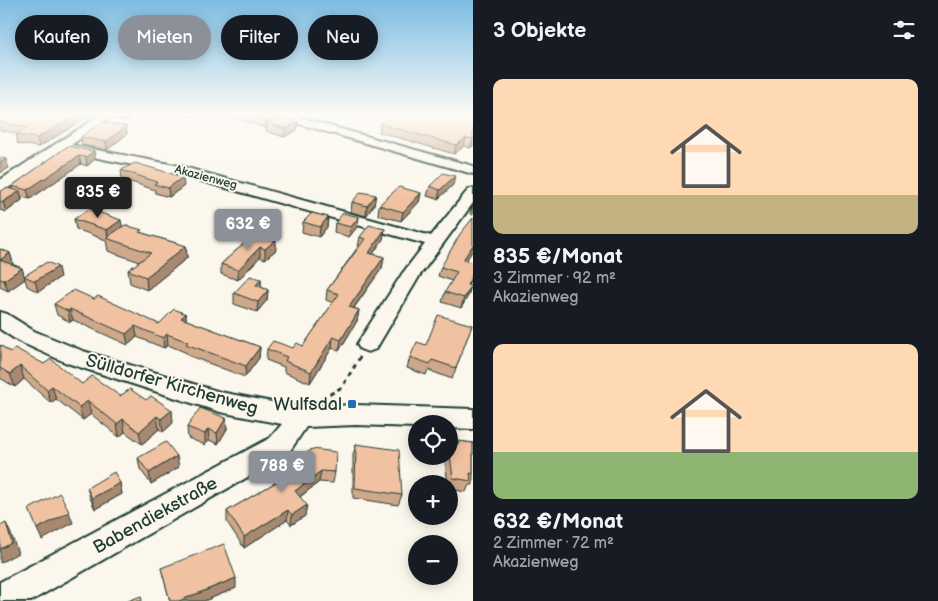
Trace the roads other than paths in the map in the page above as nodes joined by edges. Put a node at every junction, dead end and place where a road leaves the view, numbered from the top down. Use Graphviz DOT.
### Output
graph roads {
  1 [pos="68,142"];
  2 [pos="387,142"];
  3 [pos="62,146"];
  4 [pos="473,170"];
  5 [pos="0,187"];
  6 [pos="473,194"];
  7 [pos="435,242"];
  8 [pos="0,319"];
  9 [pos="368,344"];
  10 [pos="298,417"];
  11 [pos="473,419"];
  12 [pos="0,600"];
  1 -- 3 [label="street"];
  2 -- 4 [label="street"];
  3 -- 5 [label="street"];
  3 -- 7 [label="street, Akazienweg"];
  6 -- 7 [label="street"];
  7 -- 9 [label="street"];
  8 -- 10 [label="street, Sülldorfer Kirchenweg"];
  10 -- 11 [label="street, Sülldorfer Kirchenweg"];
  10 -- 12 [label="street, Babendiekstraße"];
}
